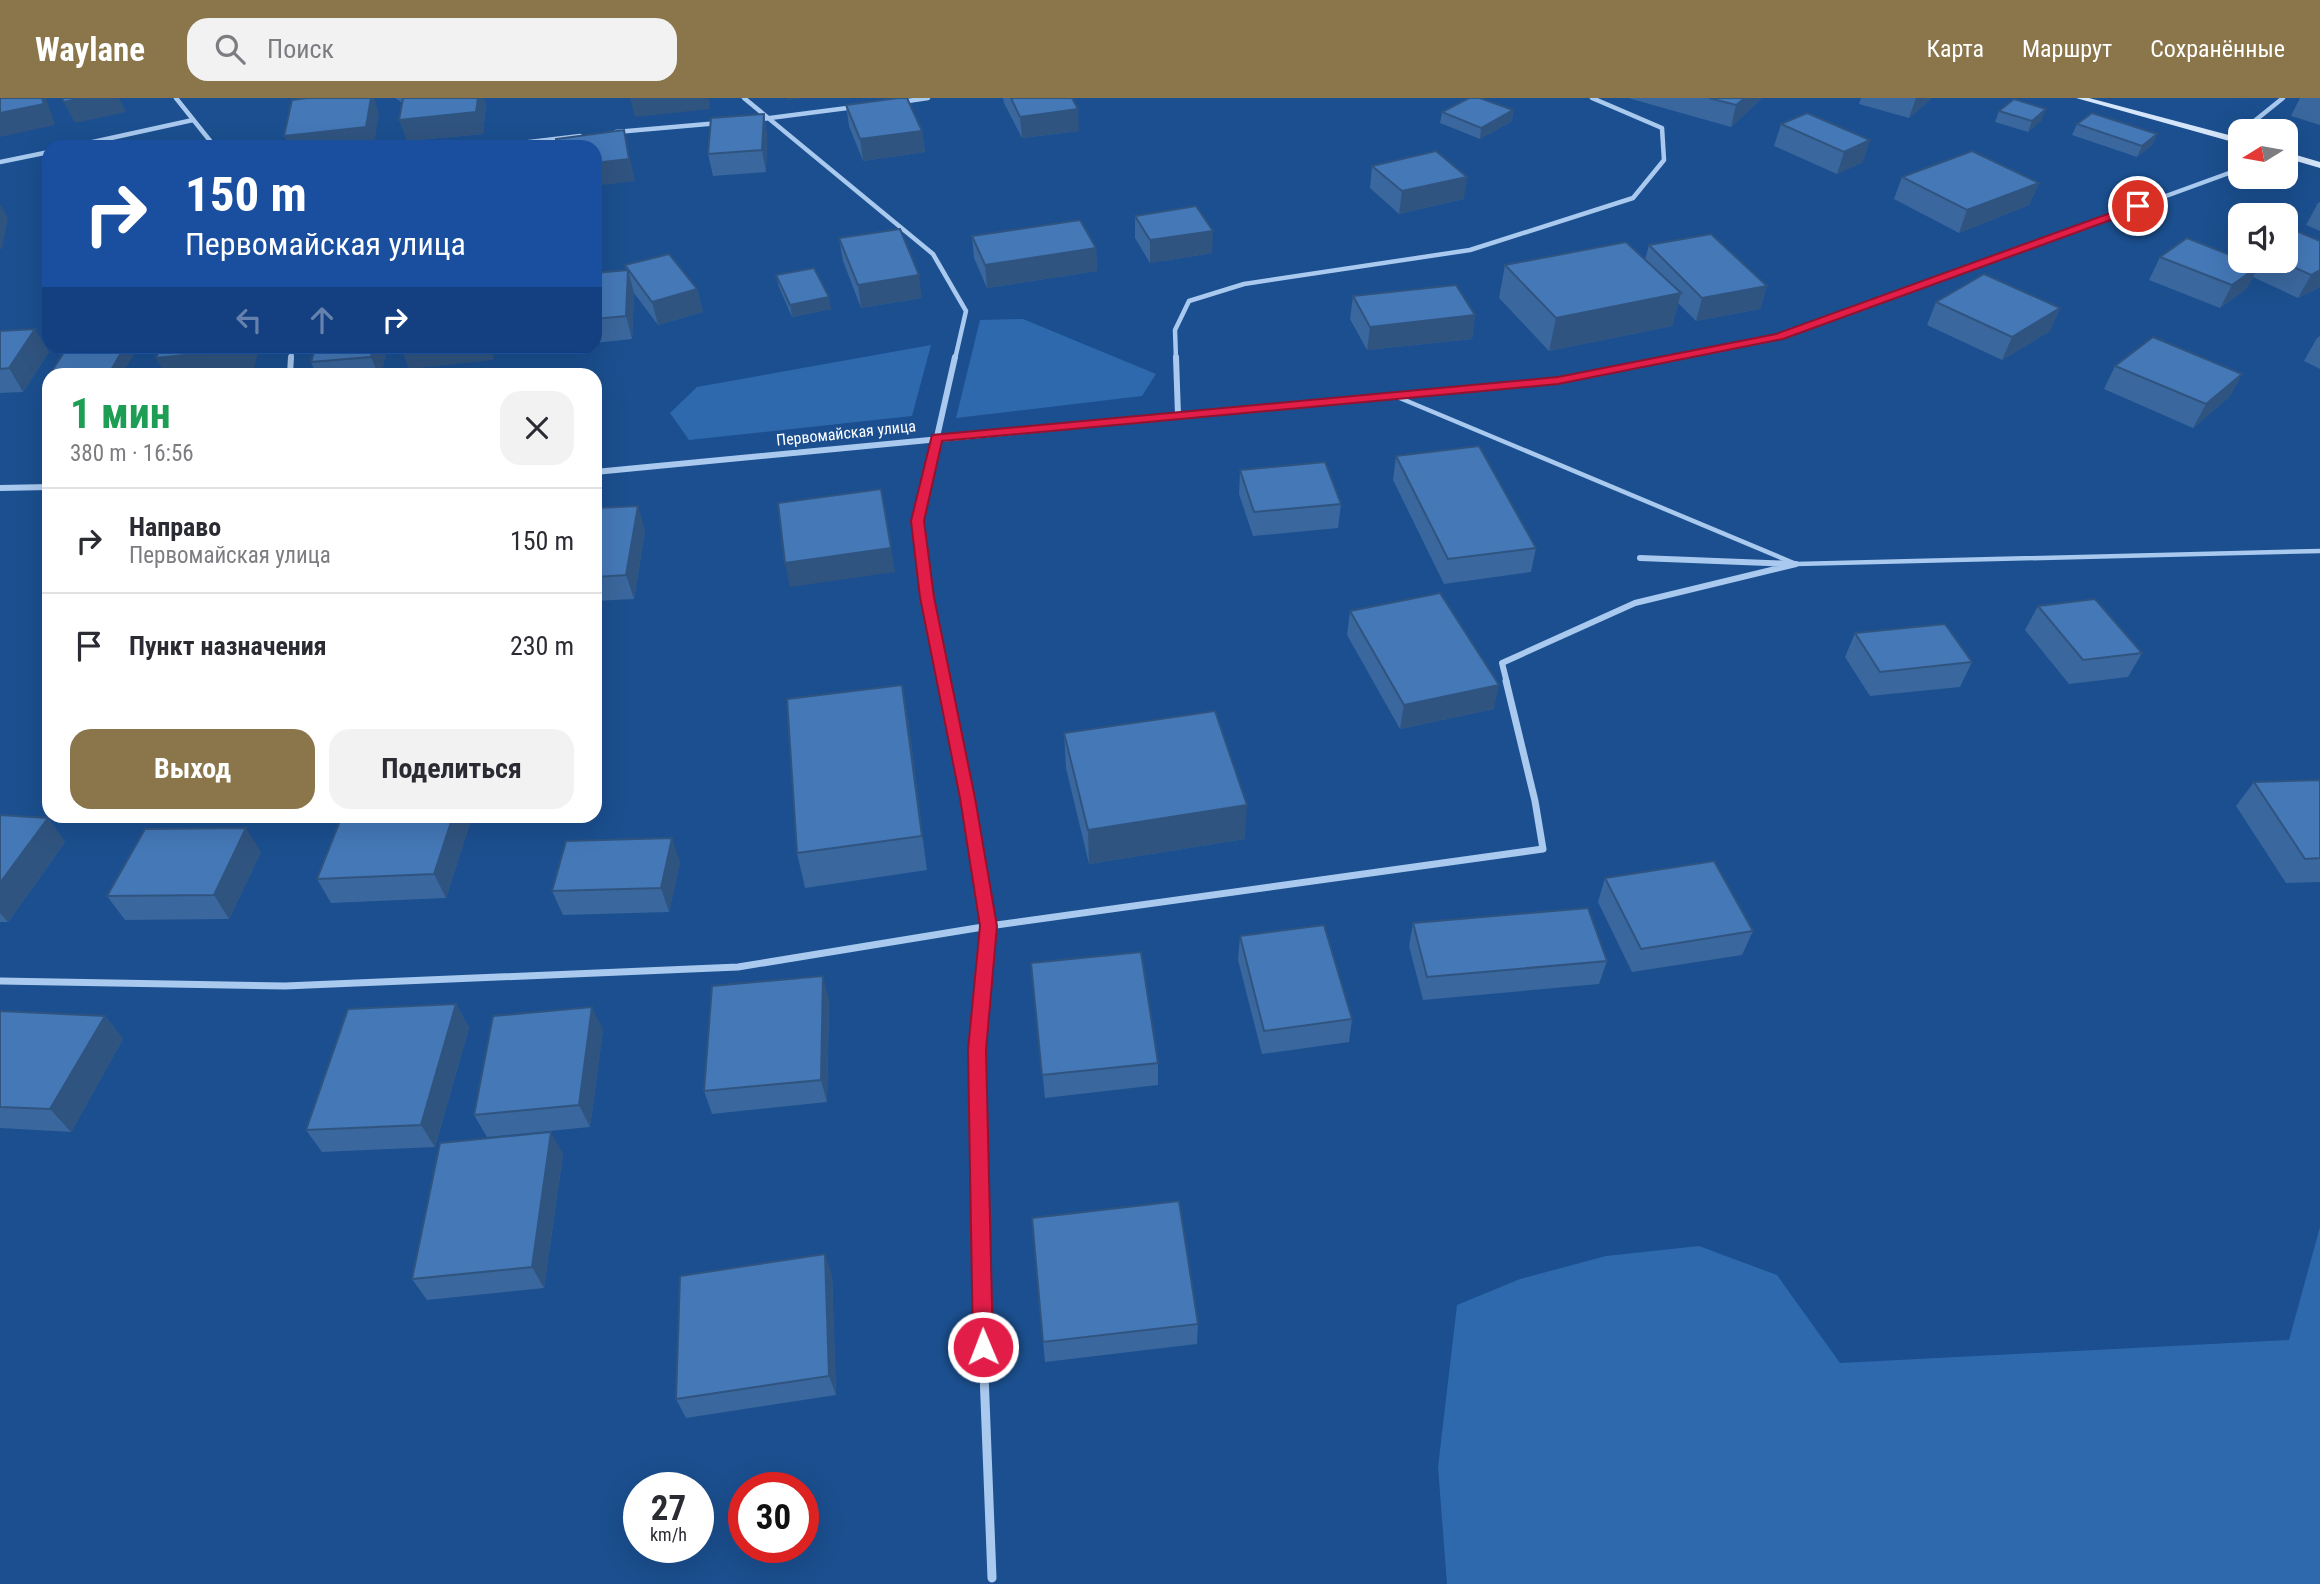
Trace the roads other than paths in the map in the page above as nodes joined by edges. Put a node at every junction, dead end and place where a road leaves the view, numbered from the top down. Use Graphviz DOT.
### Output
graph roads {
  1 [pos="176,98"];
  2 [pos="744,98"];
  3 [pos="928,98"];
  4 [pos="1592,98"];
  5 [pos="2080,98"];
  6 [pos="2283,98"];
  7 [pos="899,102"];
  8 [pos="859,107"];
  9 [pos="765,118"];
  10 [pos="2259,119"];
  11 [pos="193,120"];
  12 [pos="751,120"];
  13 [pos="723,122"];
  14 [pos="612,133"];
  15 [pos="2228,133"];
  16 [pos="584,135"];
  17 [pos="102,140"];
  18 [pos="209,140"];
  19 [pos="544,140"];
  20 [pos="42,153"];
  21 [pos="2298,159"];
  22 [pos="0,162"];
  23 [pos="2320,165"];
  24 [pos="2228,173"];
  25 [pos="1394,395"];
  26 [pos="1178,415"];
  27 [pos="936,438"];
  28 [pos="602,471"];
  29 [pos="42,486"];
  30 [pos="0,488"];
  31 [pos="2320,551"];
  32 [pos="1640,558"];
  33 [pos="1796,564"];
  34 [pos="989,926"];
  35 [pos="0,981"];
  36 [pos="992,1578"];
  1 -- 11 [label="street"];
  2 -- 9 [label="street"];
  3 -- 7 [label="street"];
  4 -- 26 [label="street"];
  5 -- 15 [label="main road"];
  6 -- 10 [label="street"];
  8 -- 9 [label="street"];
  9 -- 12 [label="street"];
  9 -- 27 [label="street"];
  11 -- 17 [label="street"];
  11 -- 18 [label="street"];
  13 -- 14 [label="street"];
  16 -- 19 [label="street"];
  20 -- 22 [label="street"];
  21 -- 23 [label="main road"];
  24 -- 25 [label="street, Первомайская улица"];
  25 -- 26 [label="street, Первомайская улица"];
  25 -- 33 [label="lane"];
  26 -- 27 [label="street, Первомайская улица"];
  27 -- 28 [label="street, Первомайская улица"];
  27 -- 34 [label="street"];
  29 -- 30 [label="street"];
  31 -- 33 [label="lane"];
  32 -- 33 [label="street"];
  33 -- 34 [label="street"];
  34 -- 35 [label="street"];
  34 -- 36 [label="street"];
}
